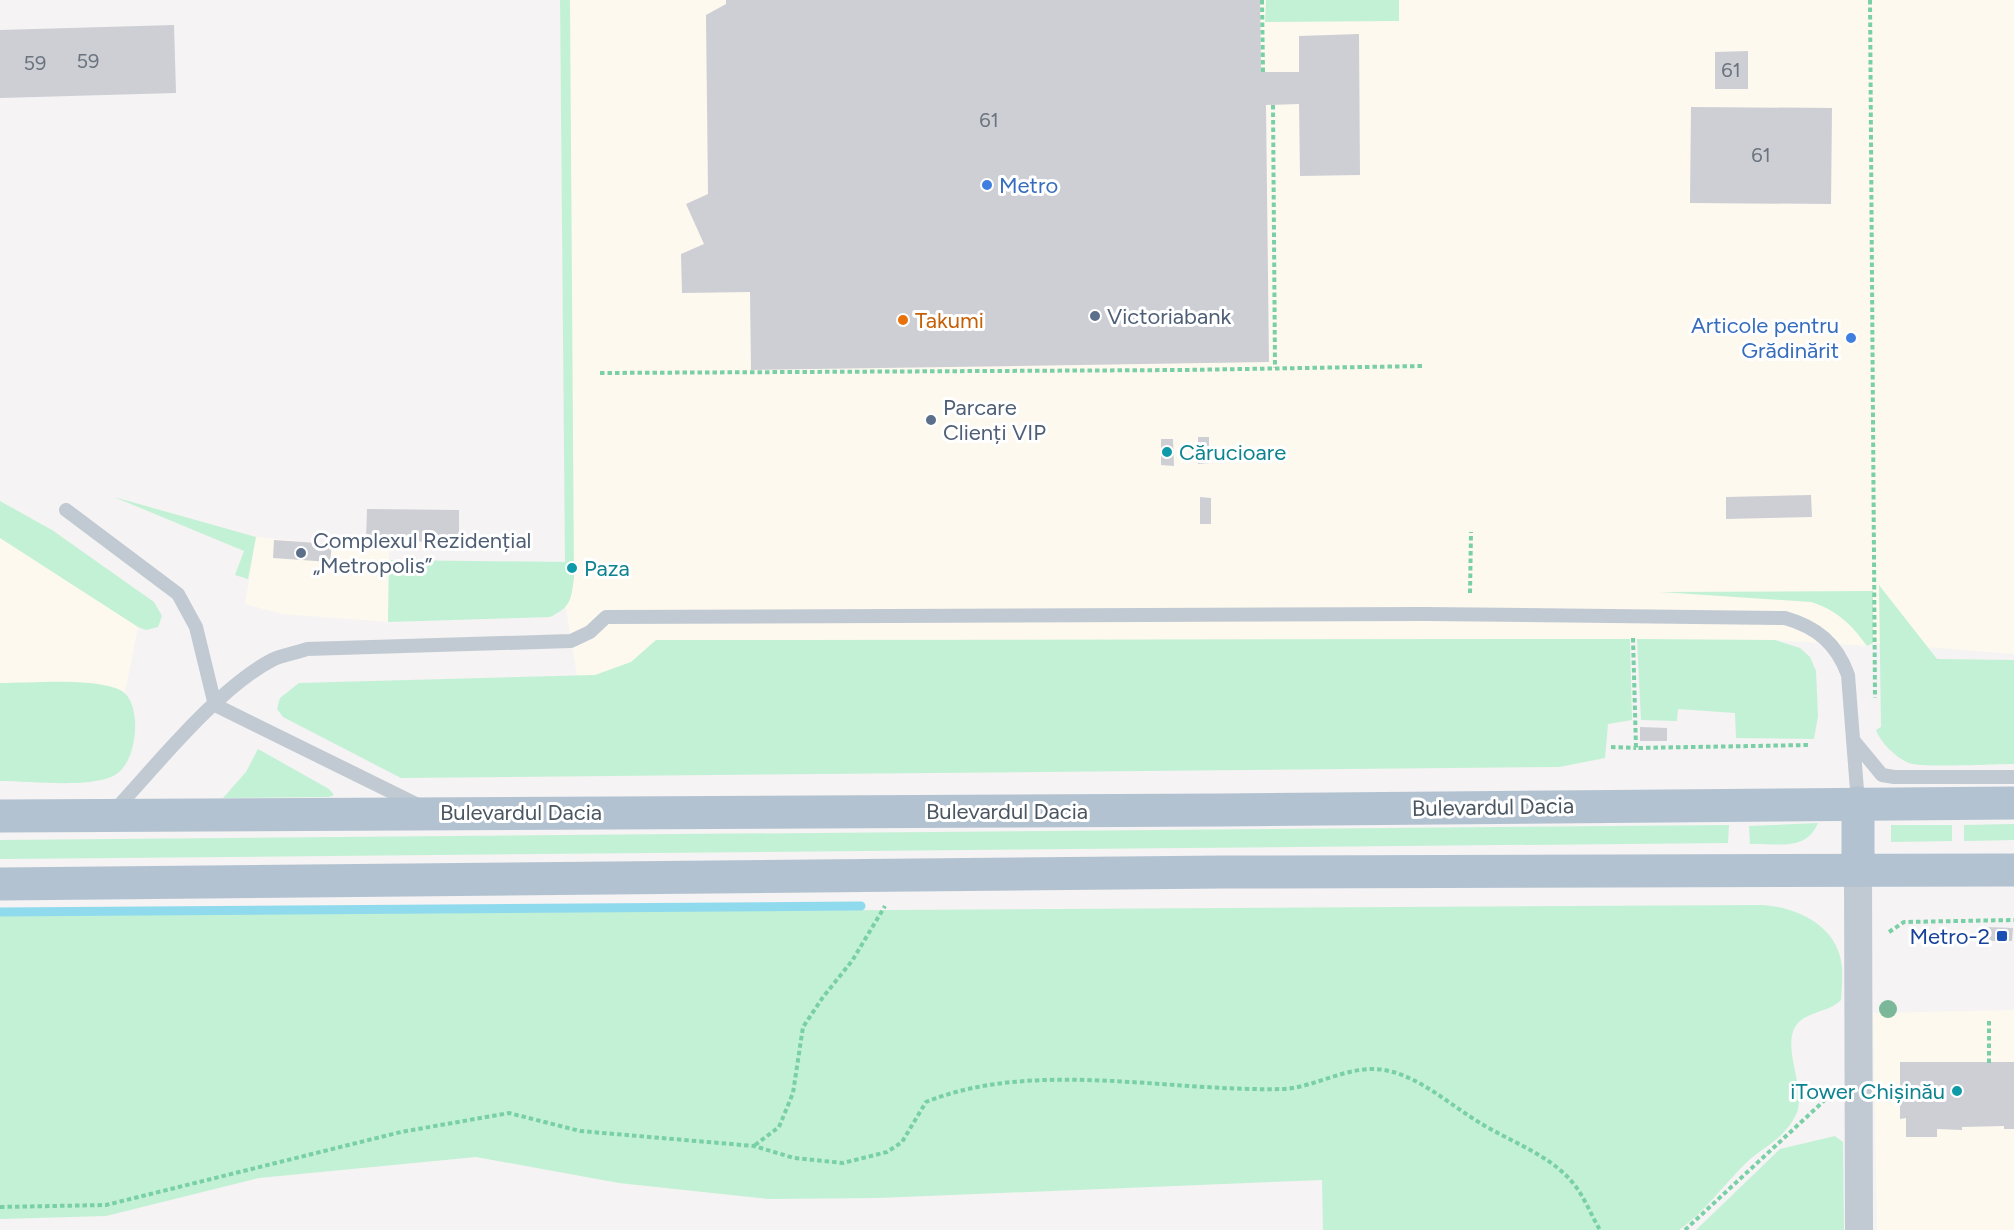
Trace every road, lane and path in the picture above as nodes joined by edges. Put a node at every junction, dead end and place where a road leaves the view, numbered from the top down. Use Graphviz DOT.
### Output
graph roads {
  1 [pos="1262,0"];
  2 [pos="1870,0"];
  3 [pos="1263,72"];
  4 [pos="1273,105"];
  5 [pos="1275,312"];
  6 [pos="1268,313"];
  7 [pos="1424,366"];
  8 [pos="1275,368"];
  9 [pos="600,373"];
  10 [pos="66,510"];
  11 [pos="1471,532"];
  12 [pos="1470,594"];
  13 [pos="1633,636"];
  14 [pos="215,705"];
  15 [pos="1875,708"];
  16 [pos="1853,740"];
  17 [pos="1809,745"];
  18 [pos="1611,747"];
  19 [pos="1636,748"];
  20 [pos="2014,777"];
  21 [pos="1858,803"];
  22 [pos="2014,803"];
  23 [pos="434,812"];
  24 [pos="111,813"];
  25 [pos="0,816"];
  26 [pos="1858,870"];
  27 [pos="2014,870"];
  28 [pos="886,876"];
  29 [pos="0,884"];
  30 [pos="2014,920"];
  31 [pos="1882,941"];
  32 [pos="1989,1021"];
  33 [pos="1989,1063"];
  34 [pos="1858,1068"];
  35 [pos="754,1146"];
  36 [pos="0,1207"];
  37 [pos="1600,1230"];
  38 [pos="1684,1230"];
  39 [pos="1859,1230"];
  1 -- 3 [label="path"];
  2 -- 15 [label="path"];
  4 -- 5 [label="path"];
  5 -- 6 [label="path"];
  5 -- 8 [label="path"];
  7 -- 8 [label="path"];
  8 -- 9 [label="path"];
  10 -- 14 [label="lane"];
  11 -- 12 [label="path"];
  13 -- 19 [label="path"];
  14 -- 16 [label="lane"];
  14 -- 23 [label="lane"];
  14 -- 24 [label="lane"];
  16 -- 20 [label="lane"];
  16 -- 21 [label="lane"];
  17 -- 19 [label="path"];
  18 -- 19 [label="path"];
  21 -- 22 [label="main road, Bulevardul Dacia"];
  21 -- 23 [label="main road, Bulevardul Dacia"];
  21 -- 26 [label="main road"];
  23 -- 24 [label="main road, Bulevardul Dacia"];
  24 -- 25 [label="main road, Bulevardul Dacia"];
  26 -- 27 [label="main road"];
  26 -- 28 [label="main road"];
  26 -- 34 [label="street"];
  28 -- 29 [label="main road"];
  28 -- 35 [label="path"];
  30 -- 31 [label="path"];
  32 -- 33 [label="path"];
  34 -- 38 [label="path"];
  34 -- 39 [label="street"];
  35 -- 36 [label="path"];
  35 -- 37 [label="path"];
}
